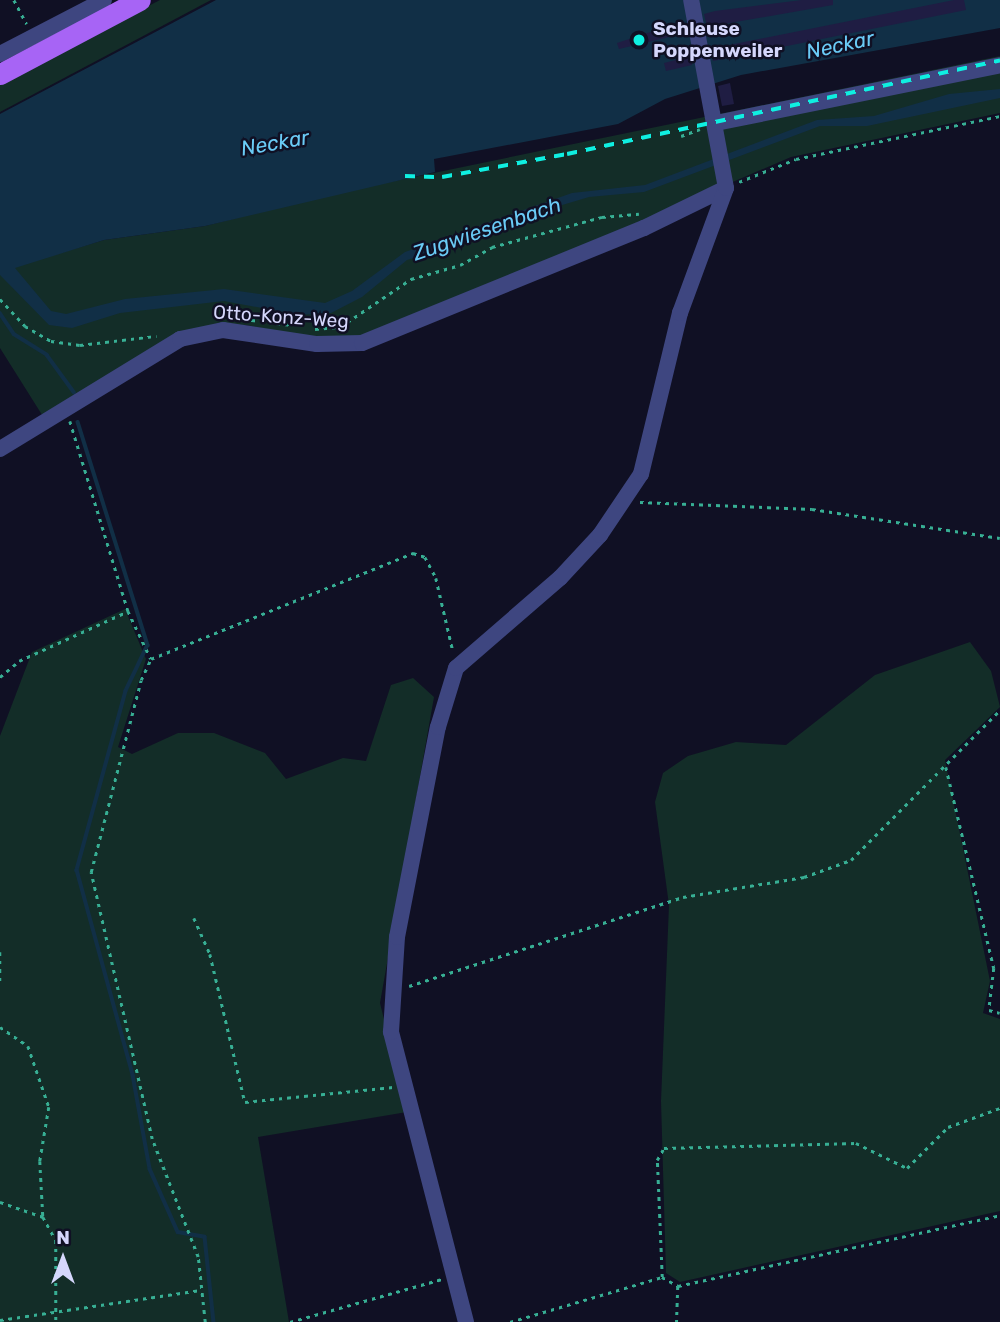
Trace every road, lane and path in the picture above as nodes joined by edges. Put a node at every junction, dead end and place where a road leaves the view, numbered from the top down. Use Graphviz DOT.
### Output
graph roads {
  1 [pos="14,0"];
  2 [pos="104,0"];
  3 [pos="140,0"];
  4 [pos="691,0"];
  5 [pos="34,36"];
  6 [pos="0,54"];
  7 [pos="1000,65"];
  8 [pos="0,74"];
  9 [pos="1000,116"];
  10 [pos="718,132"];
  11 [pos="681,136"];
  12 [pos="727,182"];
  13 [pos="650,211"];
  14 [pos="0,299"];
  15 [pos="298,326"];
  16 [pos="308,329"];
  17 [pos="223,330"];
  18 [pos="180,339"];
  19 [pos="66,409"];
  20 [pos="0,449"];
  21 [pos="627,501"];
  22 [pos="1000,538"];
  23 [pos="128,611"];
  24 [pos="151,659"];
  25 [pos="456,668"];
  26 [pos="0,677"];
  27 [pos="1000,710"];
  28 [pos="946,767"];
  29 [pos="194,918"];
  30 [pos="0,952"];
  31 [pos="0,981"];
  32 [pos="389,993"];
  33 [pos="1000,1013"];
  34 [pos="0,1027"];
  35 [pos="406,1085"];
  36 [pos="1000,1108"];
  37 [pos="0,1202"];
  38 [pos="1000,1215"];
  39 [pos="43,1217"];
  40 [pos="456,1275"];
  41 [pos="662,1277"];
  42 [pos="678,1286"];
  43 [pos="201,1290"];
  44 [pos="58,1309"];
  45 [pos="0,1321"];
  46 [pos="56,1322"];
  47 [pos="205,1322"];
  48 [pos="290,1322"];
  49 [pos="466,1322"];
  50 [pos="510,1322"];
  51 [pos="677,1322"];
  1 -- 5 [label="path"];
  2 -- 5 [label="lane"];
  3 -- 8 [label="main road"];
  4 -- 10 [label="lane"];
  5 -- 6 [label="lane"];
  7 -- 10 [label="lane"];
  9 -- 12 [label="path"];
  10 -- 11 [label="path"];
  10 -- 12 [label="lane"];
  12 -- 17 [label="lane, Otto-Konz-Weg"];
  12 -- 21 [label="lane"];
  13 -- 16 [label="path"];
  14 -- 18 [label="path"];
  15 -- 17 [label="path"];
  17 -- 18 [label="lane, Otto-Konz-Weg"];
  18 -- 19 [label="lane, Otto-Konz-Weg"];
  19 -- 20 [label="lane, Otto-Konz-Weg"];
  19 -- 23 [label="path"];
  21 -- 22 [label="path"];
  21 -- 25 [label="lane"];
  23 -- 24 [label="path"];
  23 -- 26 [label="path"];
  24 -- 25 [label="path"];
  24 -- 43 [label="path"];
  25 -- 32 [label="lane"];
  27 -- 28 [label="path"];
  28 -- 32 [label="path"];
  28 -- 33 [label="path"];
  29 -- 35 [label="path"];
  30 -- 31 [label="path"];
  32 -- 35 [label="lane"];
  34 -- 39 [label="path"];
  35 -- 40 [label="lane"];
  36 -- 41 [label="path"];
  37 -- 39 [label="path"];
  38 -- 42 [label="path"];
  39 -- 44 [label="path"];
  40 -- 48 [label="path"];
  40 -- 49 [label="lane"];
  41 -- 42 [label="path"];
  41 -- 50 [label="path"];
  42 -- 51 [label="path"];
  43 -- 44 [label="path"];
  43 -- 47 [label="path"];
  44 -- 45 [label="path"];
  44 -- 46 [label="path"];
}
